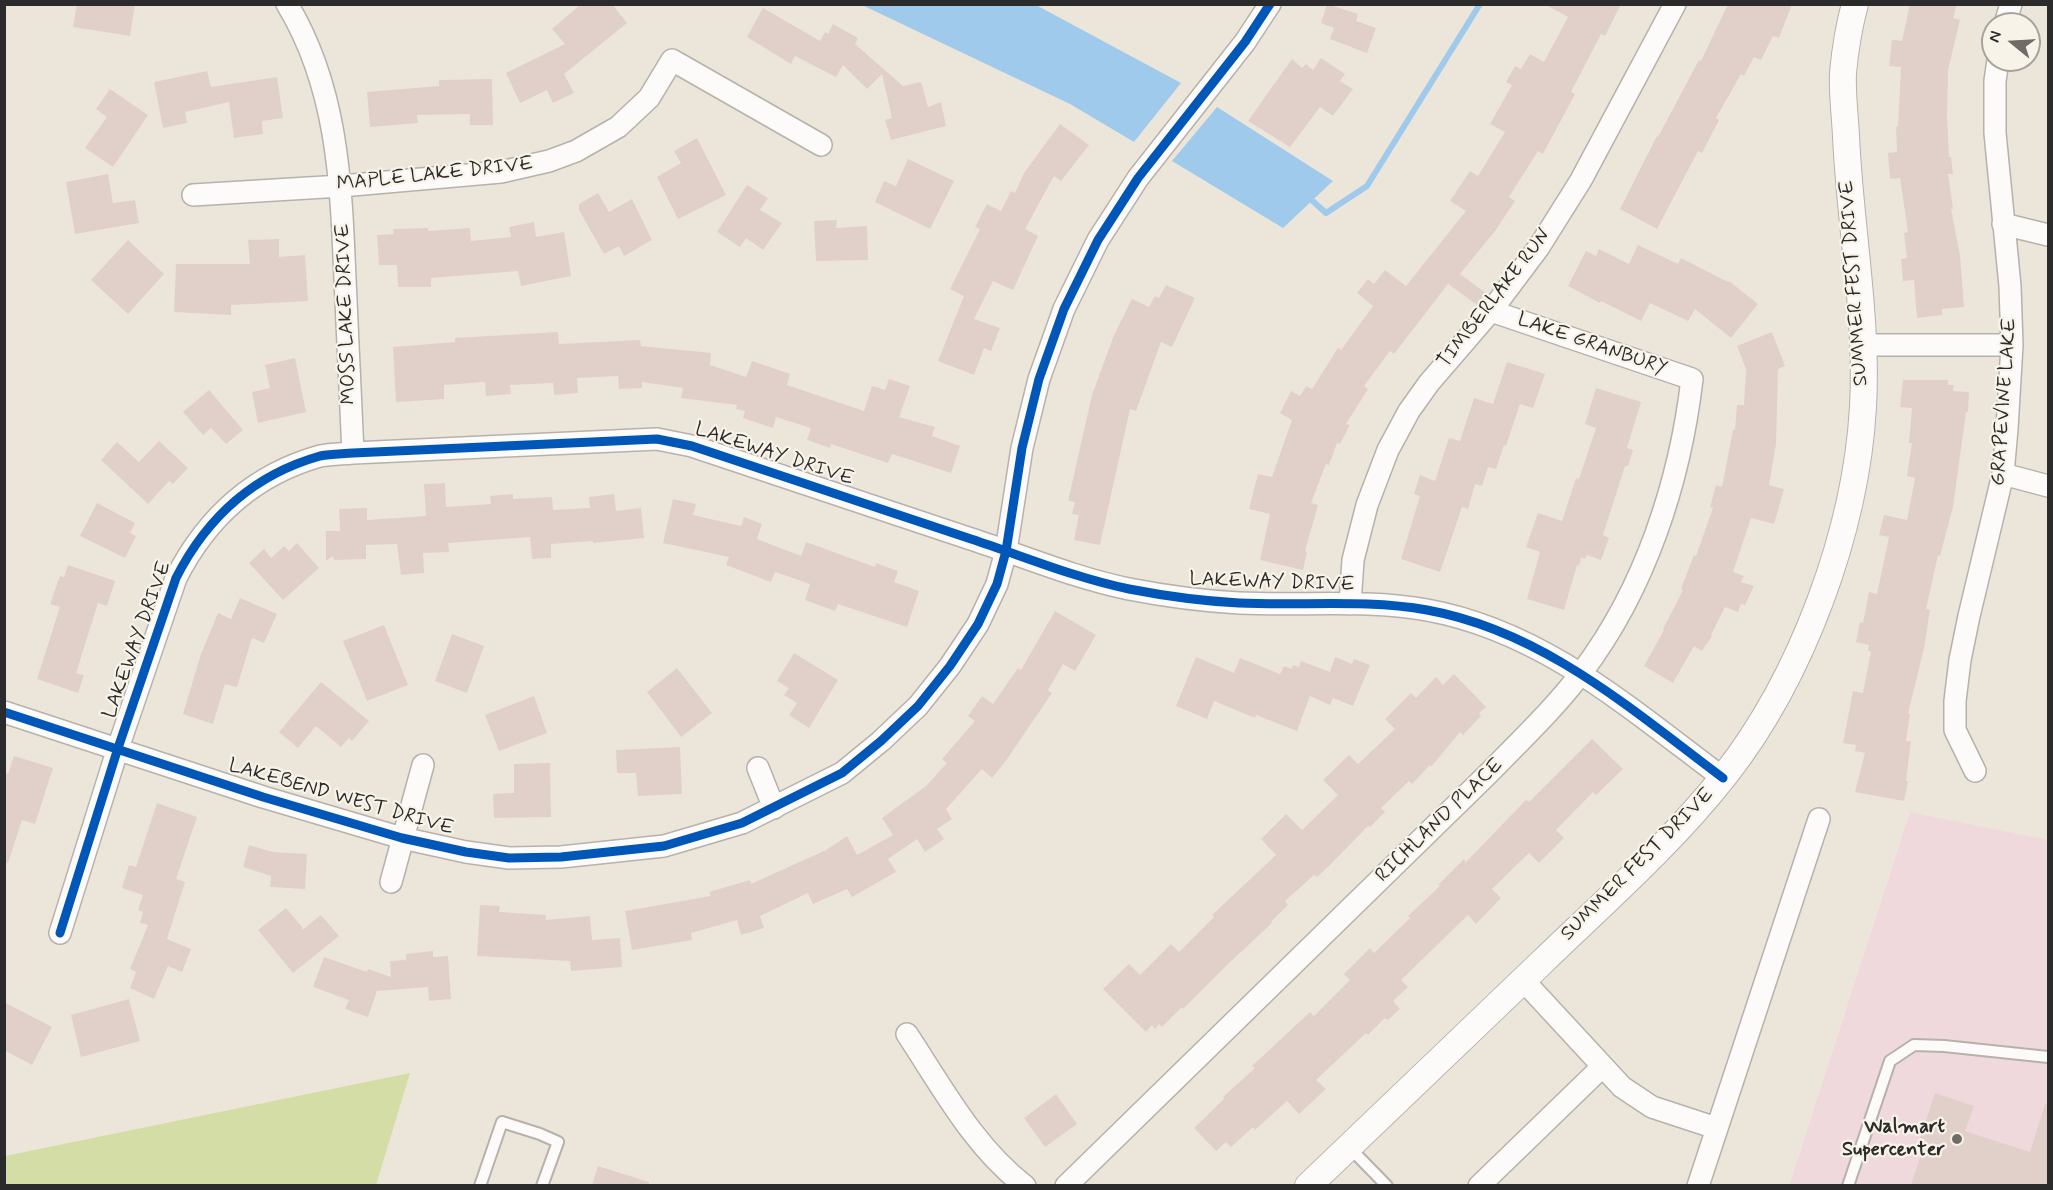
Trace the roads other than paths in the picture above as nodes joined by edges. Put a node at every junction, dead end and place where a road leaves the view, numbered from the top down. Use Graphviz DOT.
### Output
graph roads {
  1 [pos="287,4"];
  2 [pos="1270,4"];
  3 [pos="1675,4"];
  4 [pos="1855,4"];
  5 [pos="1996,72"];
  6 [pos="821,145"];
  7 [pos="341,186"];
  8 [pos="193,195"];
  9 [pos="2003,224"];
  10 [pos="2049,235"];
  11 [pos="1491,311"];
  12 [pos="1864,345"];
  13 [pos="2012,345"];
  14 [pos="1692,379"];
  15 [pos="353,453"];
  16 [pos="2003,474"];
  17 [pos="2049,486"];
  18 [pos="1006,551"];
  19 [pos="1350,604"];
  20 [pos="1581,673"];
  21 [pos="4,712"];
  22 [pos="118,748"];
  23 [pos="423,765"];
  24 [pos="758,768"];
  25 [pos="1975,771"];
  26 [pos="1723,778"];
  27 [pos="774,808"];
  28 [pos="1819,819"];
  29 [pos="402,838"];
  30 [pos="391,882"];
  31 [pos="60,933"];
  32 [pos="1523,980"];
  33 [pos="907,1034"];
  34 [pos="2049,1057"];
  35 [pos="1602,1067"];
  36 [pos="1716,1128"];
  37 [pos="1348,1147"];
  38 [pos="480,1185"];
  39 [pos="542,1185"];
  40 [pos="1025,1185"];
  41 [pos="1066,1185"];
  42 [pos="1308,1185"];
  43 [pos="1387,1185"];
  44 [pos="1479,1185"];
  45 [pos="1698,1185"];
  46 [pos="1848,1185"];
  1 -- 7 [label="street, MOSS LAKE DRIVE"];
  2 -- 18 [label="street, LAKEBEND WEST DRIVE"];
  3 -- 11 [label="street, TIMBERLAKE RUN"];
  4 -- 12 [label="street, SUMMER FEST DRIVE"];
  5 -- 9 [label="street, GRAPEVINE LAKE"];
  6 -- 7 [label="street, MAPLE LAKE DRIVE"];
  7 -- 8 [label="street, MAPLE LAKE DRIVE"];
  7 -- 15 [label="street, MOSS LAKE DRIVE"];
  9 -- 10 [label="street"];
  9 -- 13 [label="street, GRAPEVINE LAKE"];
  11 -- 14 [label="street, LAKE GRANBURY"];
  11 -- 19 [label="street, TIMBERLAKE RUN"];
  12 -- 13 [label="street"];
  12 -- 26 [label="street, SUMMER FEST DRIVE"];
  13 -- 16 [label="street, GRAPEVINE LAKE"];
  14 -- 20 [label="street, RICHLAND PLACE"];
  15 -- 18 [label="street, LAKEWAY DRIVE"];
  15 -- 22 [label="street, LAKEWAY DRIVE"];
  16 -- 17 [label="street"];
  16 -- 25 [label="street, GRAPEVINE LAKE"];
  18 -- 19 [label="street, LAKEWAY DRIVE"];
  18 -- 27 [label="street, LAKEBEND WEST DRIVE"];
  19 -- 20 [label="street, LAKEWAY DRIVE"];
  20 -- 26 [label="street, LAKEWAY DRIVE"];
  20 -- 41 [label="street, RICHLAND PLACE"];
  21 -- 22 [label="street, LAKEBEND WEST DRIVE"];
  22 -- 29 [label="street, LAKEBEND WEST DRIVE"];
  22 -- 31 [label="street, LAKEWAY DRIVE"];
  23 -- 29 [label="street"];
  24 -- 27 [label="street"];
  26 -- 32 [label="street, SUMMER FEST DRIVE"];
  27 -- 29 [label="street, LAKEBEND WEST DRIVE"];
  28 -- 36 [label="street"];
  29 -- 30 [label="street"];
  32 -- 35 [label="street"];
  32 -- 37 [label="street, SUMMER FEST DRIVE"];
  33 -- 40 [label="street"];
  34 -- 46 [label="lane"];
  35 -- 36 [label="street"];
  35 -- 44 [label="street"];
  36 -- 45 [label="street"];
  37 -- 42 [label="street, SUMMER FEST DRIVE"];
  37 -- 43 [label="lane"];
  38 -- 39 [label="lane"];
}
